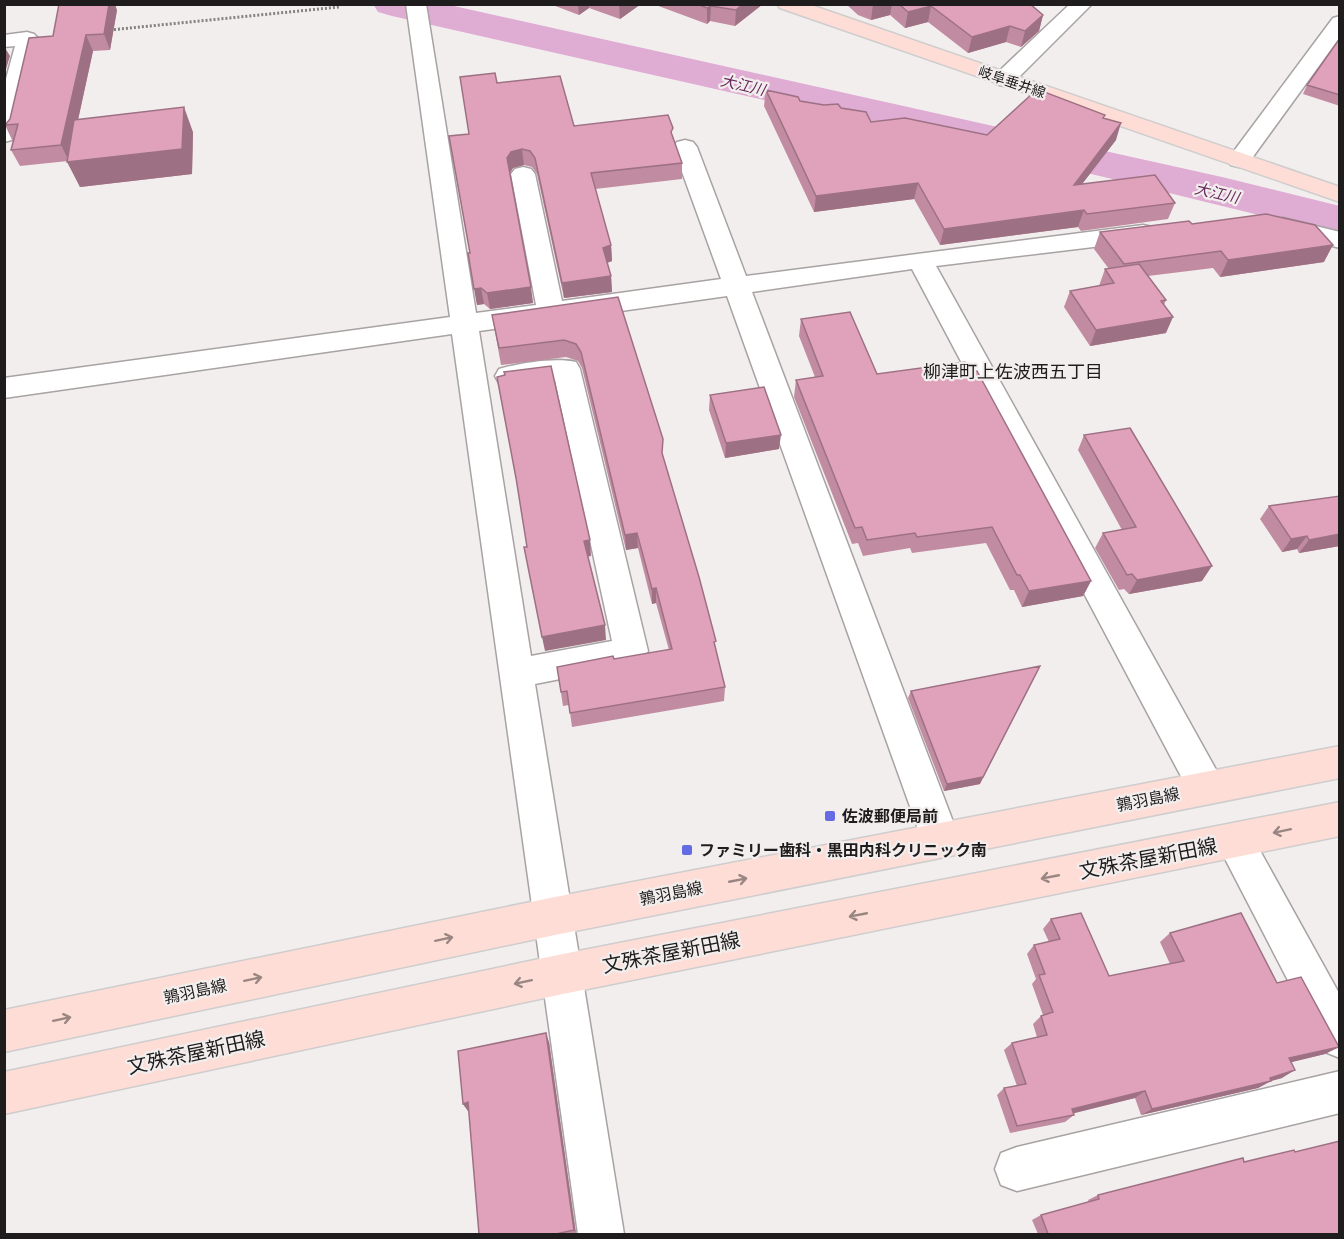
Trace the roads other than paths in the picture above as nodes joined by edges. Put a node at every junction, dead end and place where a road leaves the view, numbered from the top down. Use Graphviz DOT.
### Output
graph roads {
  1 [pos="787,4"];
  2 [pos="1082,4"];
  3 [pos="417,13"];
  4 [pos="1340,22"];
  5 [pos="4,41"];
  6 [pos="1004,80"];
  7 [pos="4,135"];
  8 [pos="685,147"];
  9 [pos="1239,160"];
  10 [pos="523,174"];
  11 [pos="1340,195"];
  12 [pos="1261,221"];
  13 [pos="1171,229"];
  14 [pos="1340,240"];
  15 [pos="920,260"];
  16 [pos="736,287"];
  17 [pos="551,310"];
  18 [pos="466,322"];
  19 [pos="474,380"];
  20 [pos="4,388"];
  21 [pos="518,673"];
  22 [pos="1340,762"];
  23 [pos="1206,787"];
  24 [pos="1340,819"];
  25 [pos="941,840"];
  26 [pos="1235,841"];
  27 [pos="555,916"];
  28 [pos="563,974"];
  29 [pos="4,1031"];
  30 [pos="1340,1037"];
  31 [pos="1340,1092"];
  32 [pos="4,1093"];
  33 [pos="1017,1169"];
  34 [pos="601,1234"];
  1 -- 6 [label="main road, 岐阜垂井線"];
  2 -- 6 [label="street"];
  3 -- 18 [label="street"];
  4 -- 9 [label="street"];
  5 -- 7 [label="street"];
  6 -- 9 [label="main road, 岐阜垂井線"];
  8 -- 16 [label="street"];
  9 -- 11 [label="main road, 岐阜垂井線"];
  10 -- 17 [label="street"];
  12 -- 14 [label="street"];
  13 -- 15 [label="street"];
  15 -- 16 [label="street"];
  15 -- 23 [label="street"];
  16 -- 17 [label="street"];
  16 -- 25 [label="street"];
  17 -- 18 [label="street"];
  18 -- 19 [label="street"];
  18 -- 20 [label="street"];
  19 -- 21 [label="street"];
  19 -- 21 [label="street"];
  21 -- 27 [label="street"];
  22 -- 23 [label="main road, 鶉羽島線"];
  23 -- 25 [label="main road, 鶉羽島線"];
  24 -- 26 [label="main road, 文殊茶屋新田線, one-way"];
  27 -- 25 [label="main road, 鶉羽島線, one-way"];
  26 -- 28 [label="main road, 文殊茶屋新田線, one-way"];
  26 -- 30 [label="street"];
  27 -- 28 [label="street"];
  29 -- 27 [label="main road, 鶉羽島線, one-way"];
  28 -- 32 [label="main road, 文殊茶屋新田線, one-way"];
  28 -- 34 [label="street"];
  31 -- 33 [label="street"];
}
